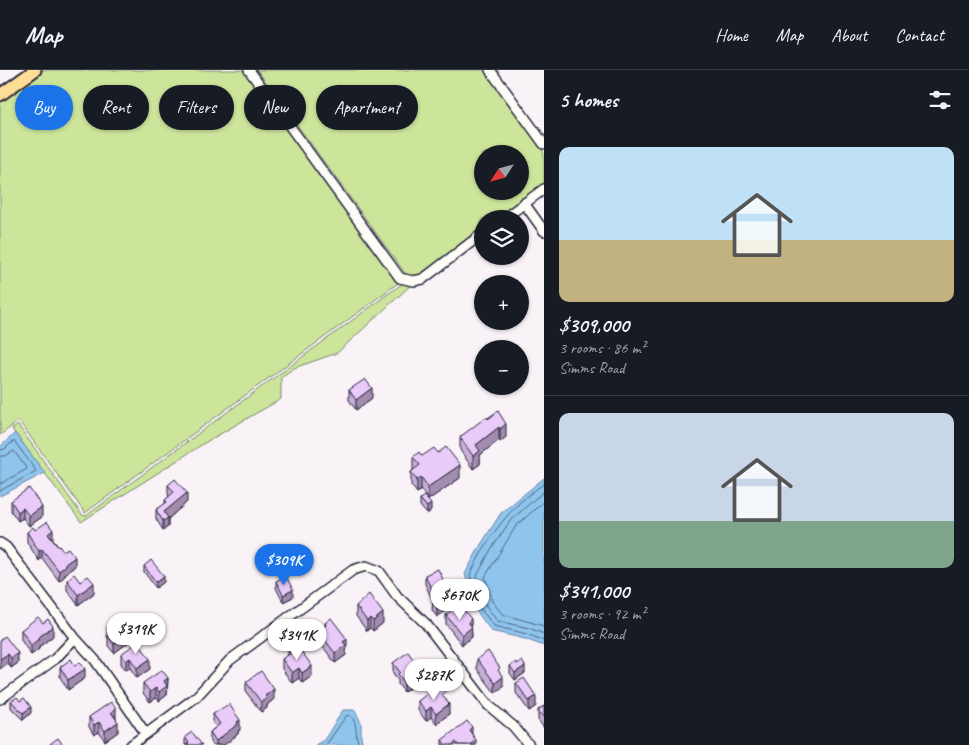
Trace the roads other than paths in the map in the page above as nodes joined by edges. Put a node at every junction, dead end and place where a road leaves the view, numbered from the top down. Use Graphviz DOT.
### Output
graph roads {
  1 [pos="22,70"];
  2 [pos="34,70"];
  3 [pos="249,70"];
  4 [pos="490,70"];
  5 [pos="0,86"];
  6 [pos="0,96"];
  7 [pos="544,144"];
  8 [pos="544,188"];
  9 [pos="524,203"];
  10 [pos="515,210"];
  11 [pos="544,231"];
  12 [pos="474,240"];
  13 [pos="0,543"];
  14 [pos="75,638"];
  15 [pos="0,699"];
  16 [pos="146,734"];
  17 [pos="131,745"];
  18 [pos="529,745"];
  1 -- 5 [label="main road"];
  2 -- 6 [label="main road"];
  3 -- 12 [label="street"];
  4 -- 7 [label="street"];
  8 -- 9 [label="street"];
  9 -- 10 [label="street"];
  9 -- 11 [label="street"];
  13 -- 14 [label="street"];
  14 -- 15 [label="street"];
  14 -- 16 [label="street"];
  16 -- 17 [label="street"];
  16 -- 18 [label="street"];
}
